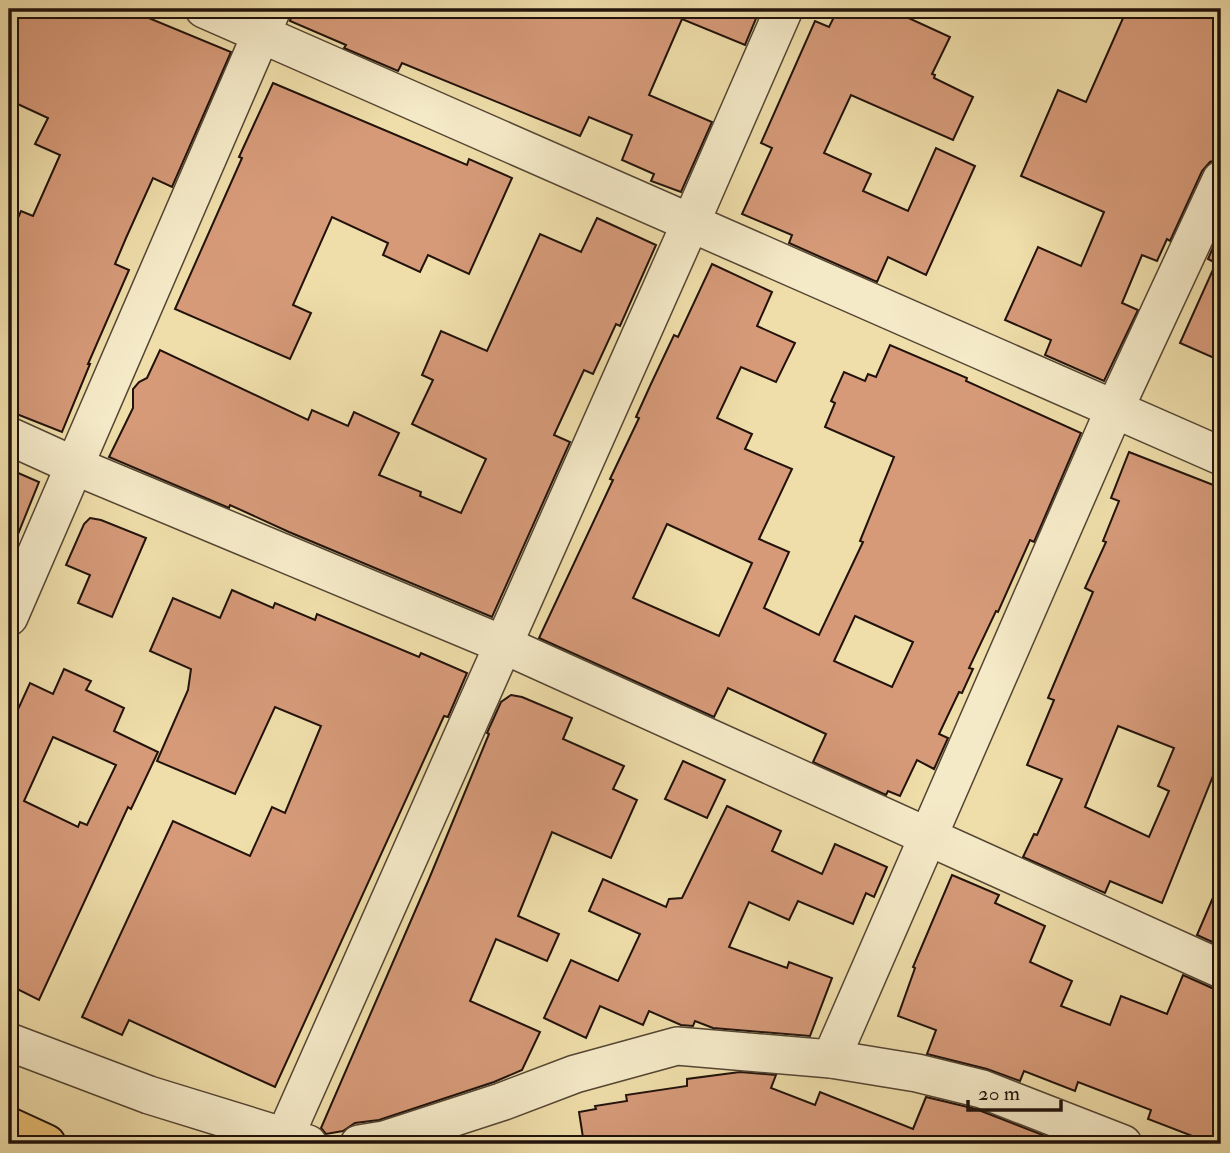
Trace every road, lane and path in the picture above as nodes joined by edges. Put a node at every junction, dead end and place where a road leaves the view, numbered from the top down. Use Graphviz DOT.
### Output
graph roads {
  1 [pos="204,9"];
  2 [pos="783,9"];
  3 [pos="266,21"];
  4 [pos="1221,180"];
  5 [pos="691,222"];
  6 [pos="1115,408"];
  7 [pos="9,436"];
  8 [pos="1221,456"];
  9 [pos="75,466"];
  10 [pos="9,617"];
  11 [pos="504,645"];
  12 [pos="929,836"];
  13 [pos="1221,969"];
  14 [pos="9,1042"];
  15 [pos="831,1059"];
  16 [pos="9,1127"];
  17 [pos="297,1140"];
  18 [pos="46,1144"];
  19 [pos="359,1144"];
  20 [pos="1123,1144"];
  1 -- 3 [label="street"];
  2 -- 5 [label="street"];
  3 -- 5 [label="street"];
  3 -- 9 [label="street"];
  4 -- 6 [label="street"];
  5 -- 6 [label="street"];
  5 -- 11 [label="street"];
  6 -- 8 [label="street"];
  6 -- 12 [label="street"];
  7 -- 9 [label="street"];
  9 -- 10 [label="street"];
  9 -- 11 [label="street"];
  11 -- 12 [label="street"];
  11 -- 17 [label="street"];
  12 -- 13 [label="street"];
  12 -- 15 [label="street"];
  14 -- 17 [label="street"];
  15 -- 19 [label="street"];
  15 -- 20 [label="street"];
  16 -- 18 [label="main road"];
}
